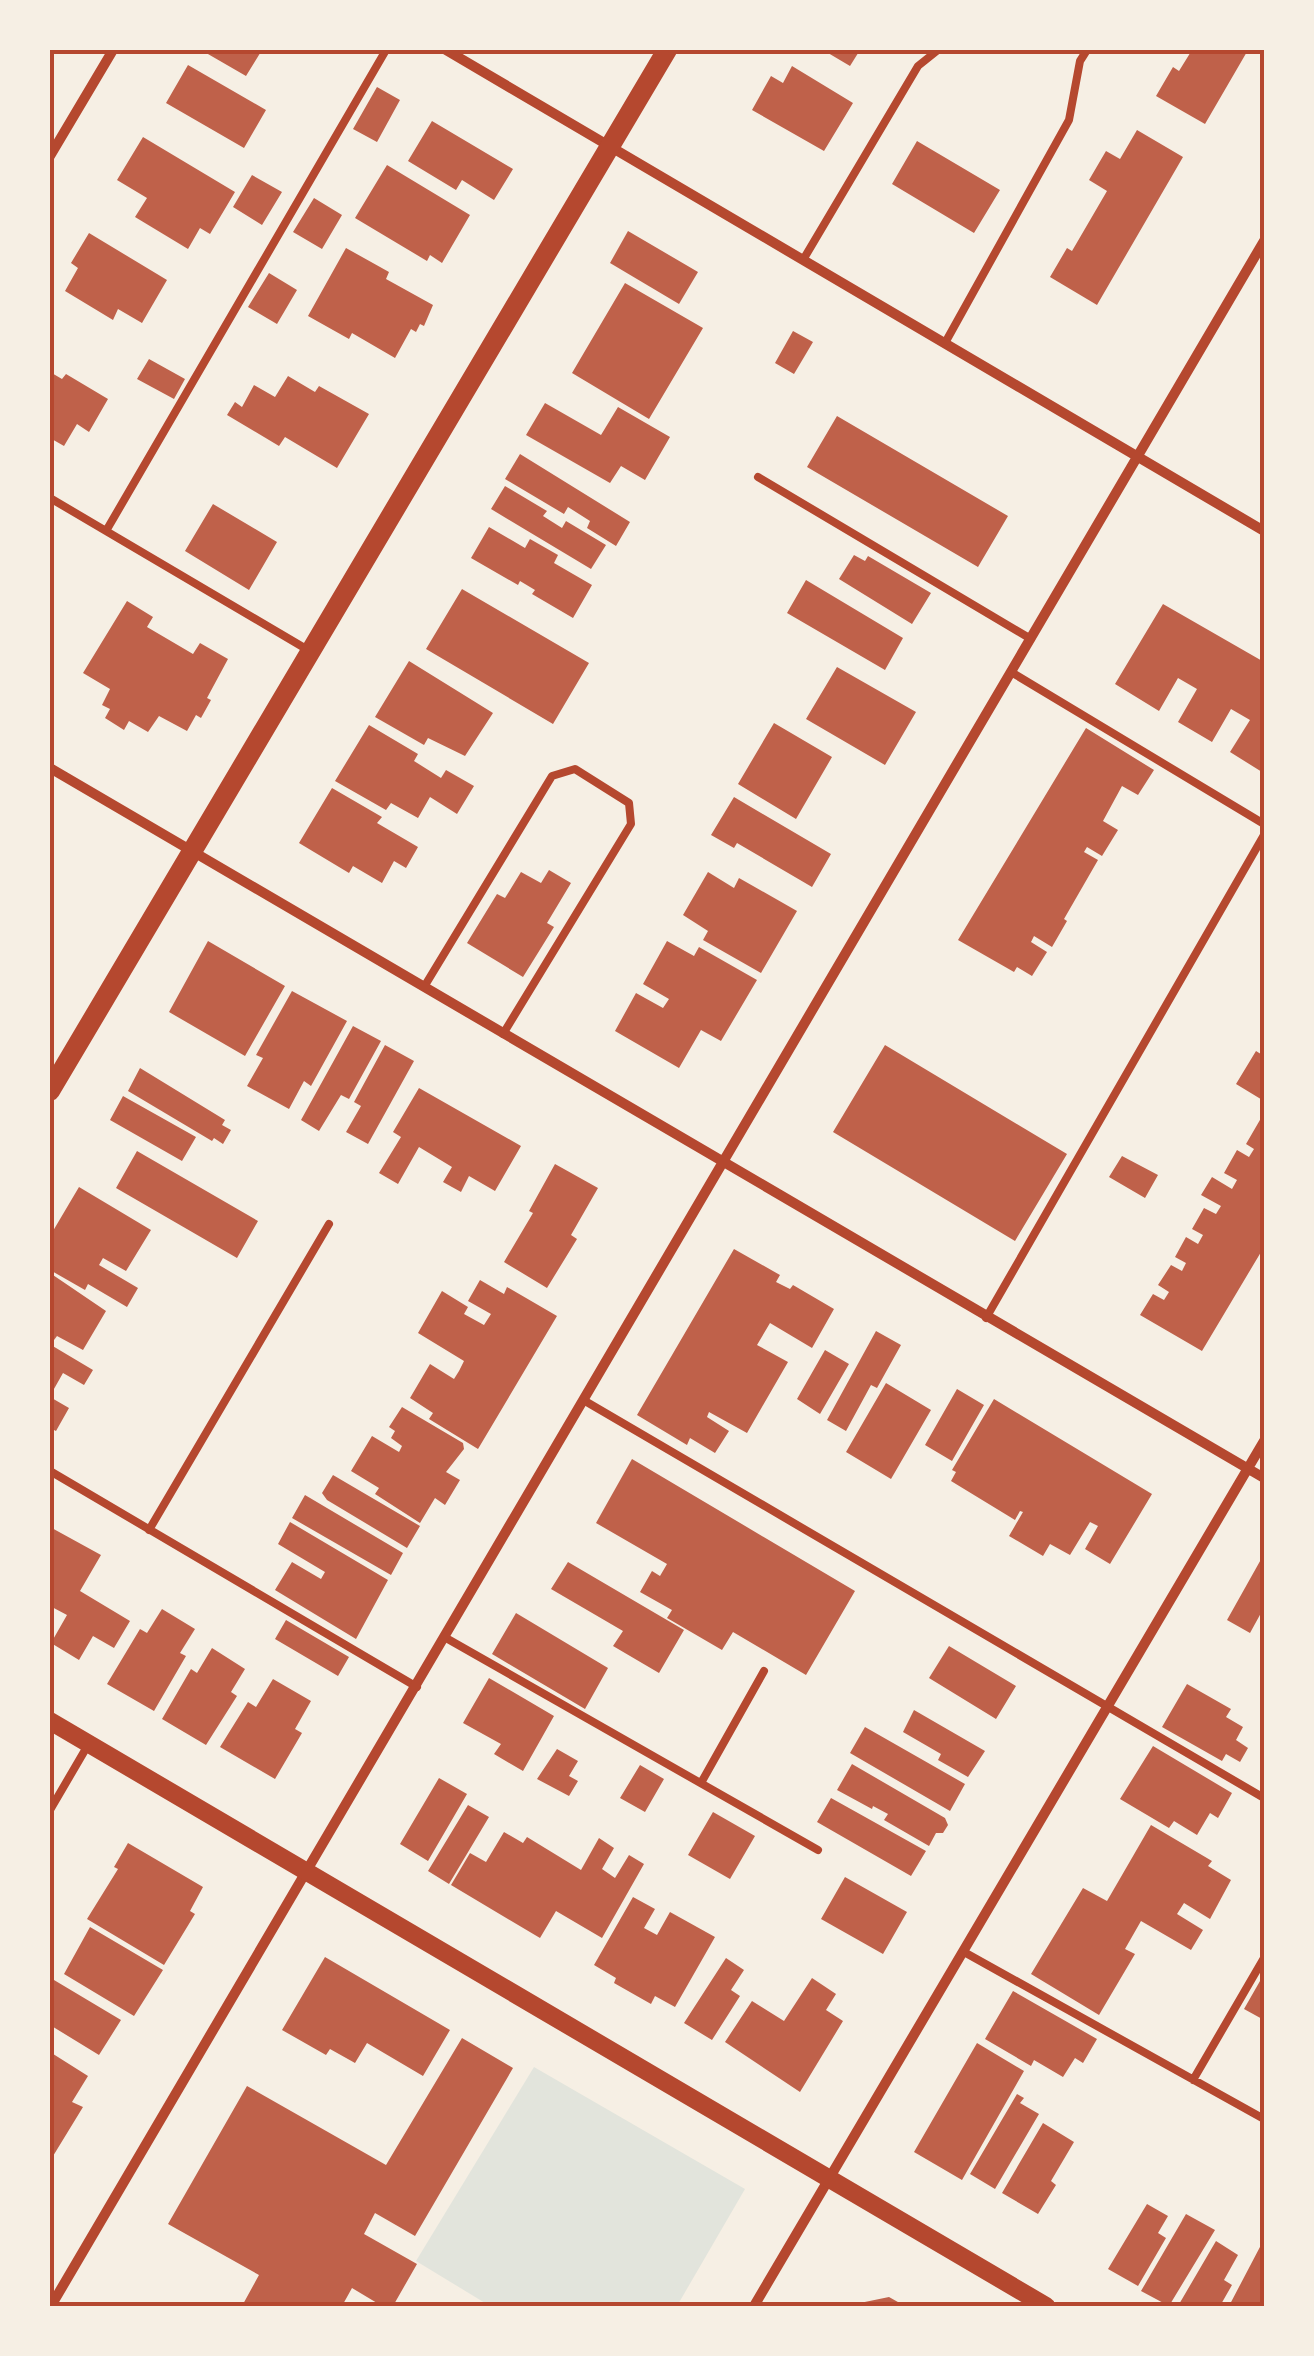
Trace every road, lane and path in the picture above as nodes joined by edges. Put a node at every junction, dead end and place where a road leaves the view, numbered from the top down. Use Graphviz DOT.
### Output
graph roads {
  1 [pos="113,50"];
  2 [pos="386,50"];
  3 [pos="446,50"];
  4 [pos="668,50"];
  5 [pos="938,50"];
  6 [pos="1087,50"];
  7 [pos="610,146"];
  8 [pos="50,156"];
  9 [pos="1264,241"];
  10 [pos="804,260"];
  11 [pos="945,343"];
  12 [pos="1138,456"];
  13 [pos="758,477"];
  14 [pos="50,498"];
  15 [pos="106,531"];
  16 [pos="1264,531"];
  17 [pos="1031,639"];
  18 [pos="312,652"];
  19 [pos="1011,672"];
  20 [pos="50,768"];
  21 [pos="1264,824"];
  22 [pos="1264,836"];
  23 [pos="194,852"];
  24 [pos="424,987"];
  25 [pos="503,1034"];
  26 [pos="50,1090"];
  27 [pos="724,1163"];
  28 [pos="329,1224"];
  29 [pos="986,1318"];
  30 [pos="584,1401"];
  31 [pos="1264,1441"];
  32 [pos="1248,1469"];
  33 [pos="50,1471"];
  34 [pos="1264,1478"];
  35 [pos="149,1530"];
  36 [pos="446,1638"];
  37 [pos="764,1672"];
  38 [pos="417,1687"];
  39 [pos="1109,1706"];
  40 [pos="50,1721"];
  41 [pos="88,1744"];
  42 [pos="701,1784"];
  43 [pos="1264,1798"];
  44 [pos="50,1810"];
  45 [pos="818,1850"];
  46 [pos="308,1873"];
  47 [pos="964,1952"];
  48 [pos="1264,1958"];
  49 [pos="1192,2080"];
  50 [pos="1264,2102"];
  51 [pos="1260,2117"];
  52 [pos="828,2180"];
  53 [pos="51,2306"];
  54 [pos="754,2306"];
  55 [pos="1046,2306"];
  1 -- 8 [label="street"];
  2 -- 15 [label="lane"];
  3 -- 7 [label="street"];
  4 -- 7 [label="main road"];
  5 -- 10 [label="lane"];
  6 -- 11 [label="lane"];
  7 -- 10 [label="street"];
  7 -- 18 [label="main road"];
  9 -- 12 [label="street"];
  10 -- 11 [label="street"];
  11 -- 12 [label="street"];
  12 -- 16 [label="street"];
  12 -- 17 [label="street"];
  13 -- 17 [label="lane"];
  14 -- 15 [label="lane"];
  15 -- 18 [label="lane"];
  17 -- 19 [label="street"];
  18 -- 23 [label="main road"];
  19 -- 21 [label="lane"];
  19 -- 27 [label="street"];
  20 -- 23 [label="street"];
  22 -- 29 [label="lane"];
  23 -- 24 [label="street"];
  23 -- 26 [label="main road"];
  24 -- 25 [label="street"];
  24 -- 25 [label="lane"];
  25 -- 27 [label="street"];
  27 -- 29 [label="street"];
  27 -- 30 [label="street"];
  28 -- 35 [label="lane"];
  29 -- 32 [label="street"];
  30 -- 36 [label="street"];
  30 -- 39 [label="lane"];
  31 -- 32 [label="street"];
  32 -- 34 [label="street"];
  32 -- 39 [label="street"];
  33 -- 35 [label="lane"];
  35 -- 38 [label="lane"];
  36 -- 38 [label="street"];
  36 -- 42 [label="lane"];
  37 -- 42 [label="lane"];
  38 -- 46 [label="street"];
  39 -- 43 [label="lane"];
  39 -- 47 [label="street"];
  40 -- 41 [label="street"];
  41 -- 44 [label="lane"];
  41 -- 46 [label="street"];
  42 -- 45 [label="lane"];
  46 -- 52 [label="street"];
  46 -- 53 [label="street"];
  47 -- 49 [label="lane"];
  47 -- 52 [label="street"];
  48 -- 49 [label="lane"];
  49 -- 51 [label="lane"];
  50 -- 51 [label="lane"];
  52 -- 54 [label="street"];
  52 -- 55 [label="street"];
}
